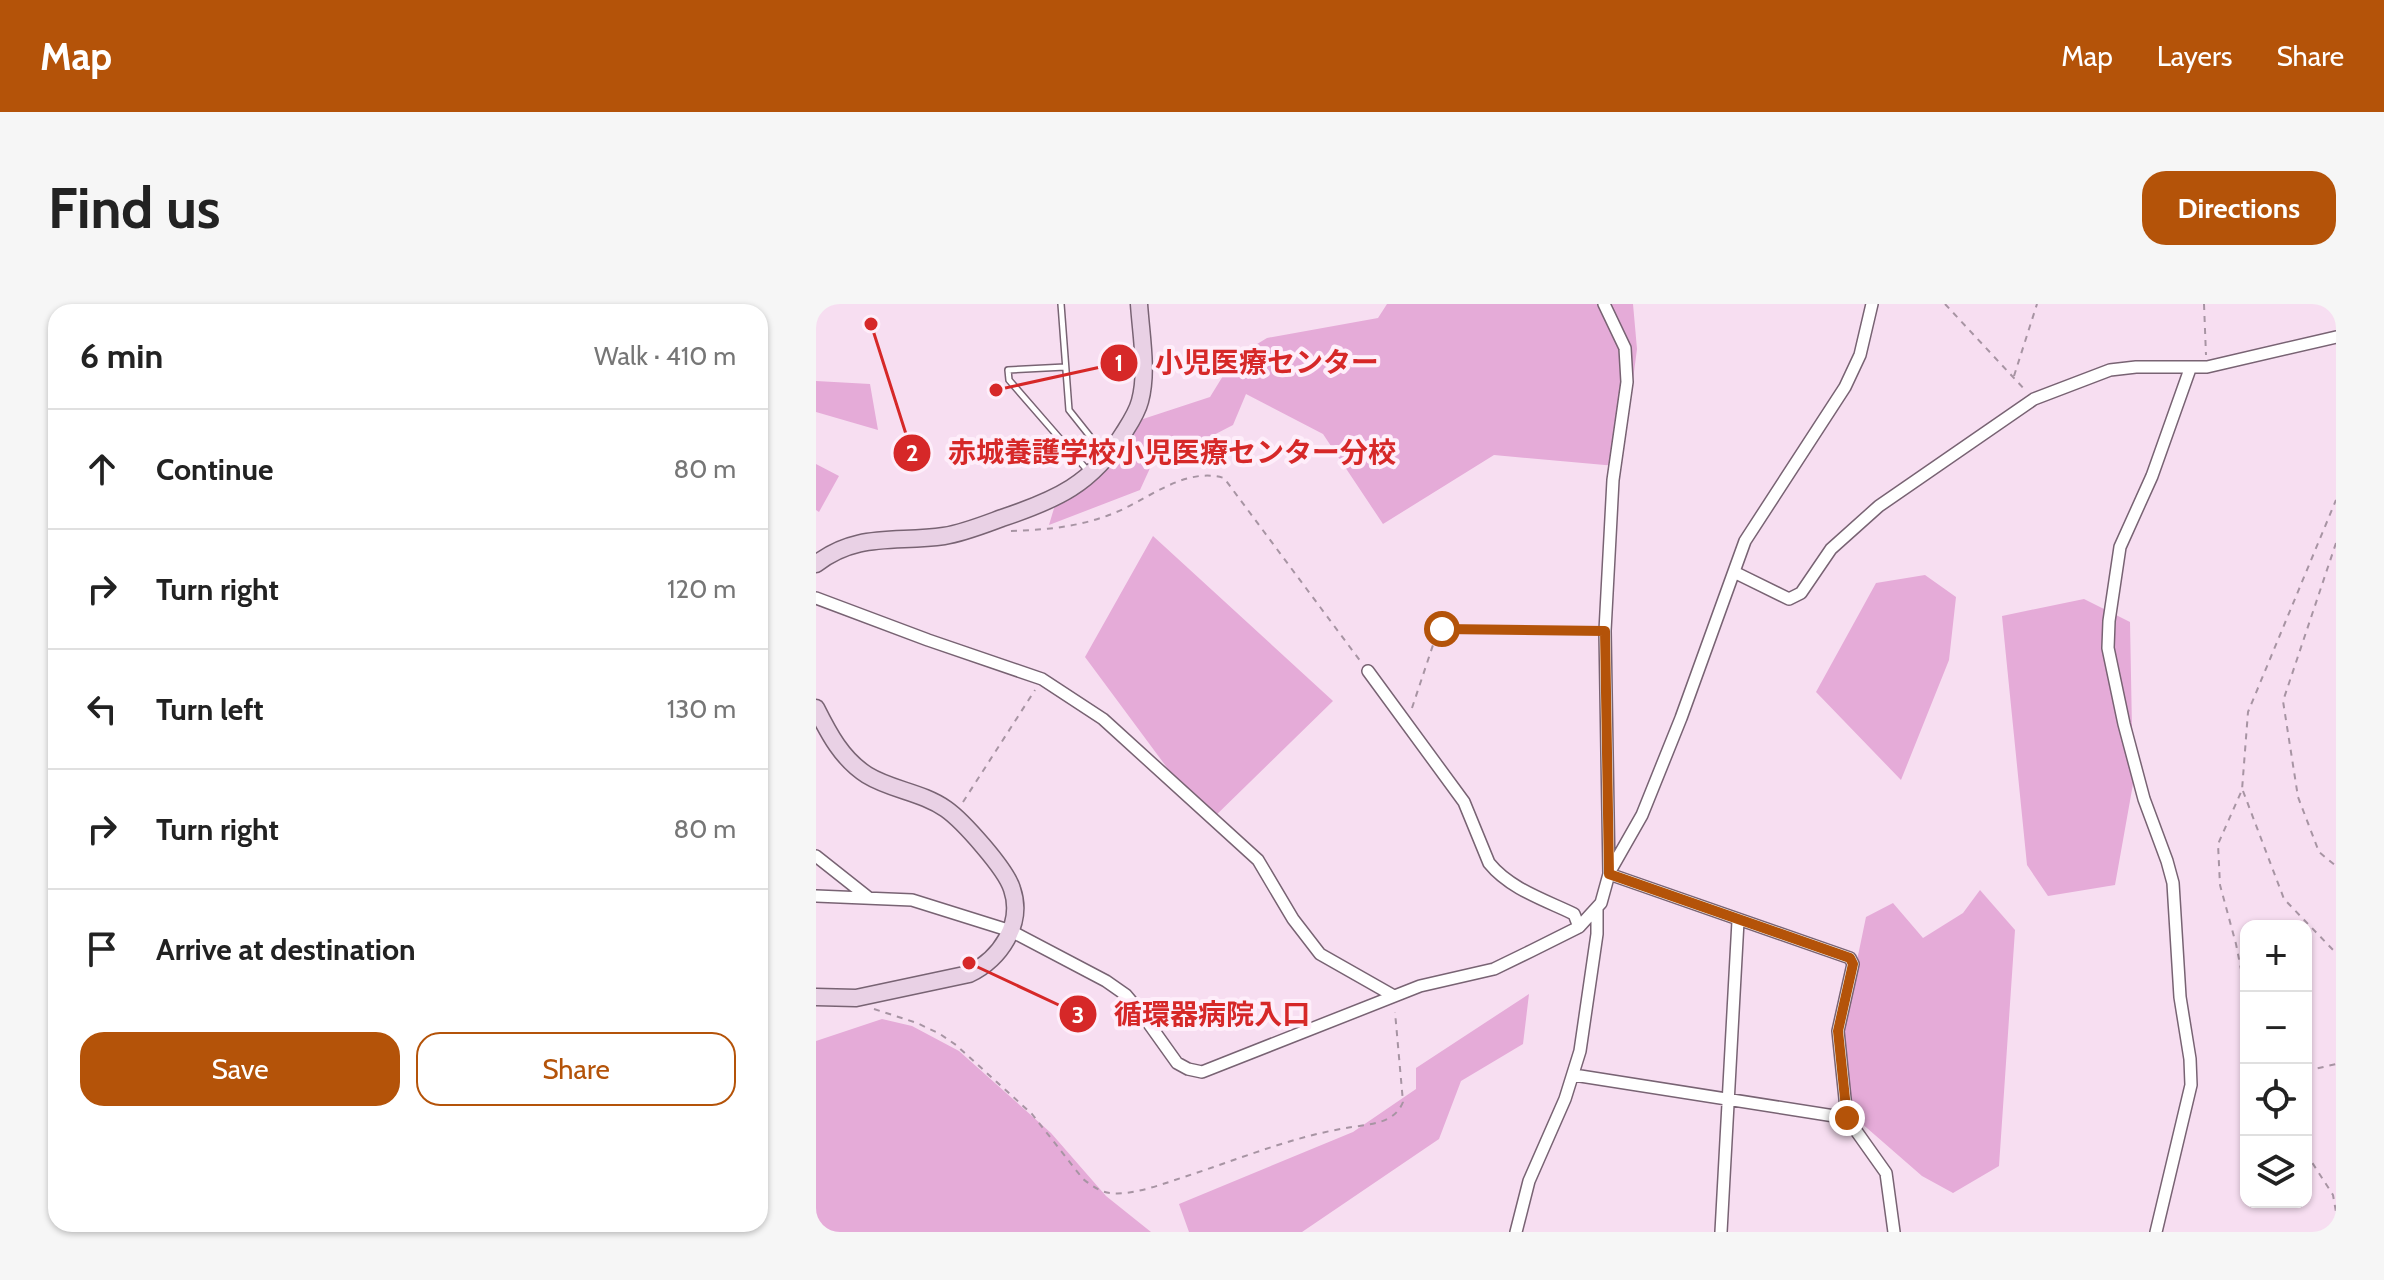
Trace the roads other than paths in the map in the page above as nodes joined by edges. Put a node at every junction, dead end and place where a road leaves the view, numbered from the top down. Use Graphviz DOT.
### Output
graph roads {
  1 [pos="1061,304"];
  2 [pos="1139,304"];
  3 [pos="1604,304"];
  4 [pos="1872,304"];
  5 [pos="2336,337"];
  6 [pos="1065,367"];
  7 [pos="2190,369"];
  8 [pos="1107,458"];
  9 [pos="1091,474"];
  10 [pos="816,564"];
  11 [pos="1734,572"];
  12 [pos="816,598"];
  13 [pos="1368,671"];
  14 [pos="816,708"];
  15 [pos="816,856"];
  16 [pos="1609,874"];
  17 [pos="816,896"];
  18 [pos="869,898"];
  19 [pos="1597,908"];
  20 [pos="1738,921"];
  21 [pos="1579,927"];
  22 [pos="1011,931"];
  23 [pos="1394,996"];
  24 [pos="816,997"];
  25 [pos="1574,1075"];
  26 [pos="1728,1100"];
  27 [pos="1847,1118"];
  28 [pos="1516,1232"];
  29 [pos="1721,1232"];
  30 [pos="1894,1232"];
  31 [pos="2156,1232"];
  1 -- 6 [label="lane"];
  2 -- 8 [label="street"];
  3 -- 16 [label="street"];
  4 -- 11 [label="street"];
  5 -- 7 [label="street"];
  6 -- 8 [label="lane"];
  6 -- 9 [label="lane"];
  7 -- 11 [label="street"];
  7 -- 31 [label="street"];
  8 -- 9 [label="street"];
  9 -- 10 [label="street"];
  11 -- 16 [label="street"];
  12 -- 23 [label="street"];
  13 -- 21 [label="street"];
  14 -- 22 [label="street"];
  15 -- 18 [label="street"];
  16 -- 19 [label="street"];
  16 -- 20 [label="street"];
  17 -- 18 [label="street"];
  18 -- 22 [label="street"];
  19 -- 21 [label="street"];
  19 -- 25 [label="street"];
  20 -- 26 [label="street"];
  20 -- 27 [label="street"];
  21 -- 23 [label="street"];
  22 -- 23 [label="street"];
  22 -- 24 [label="street"];
  25 -- 26 [label="street"];
  25 -- 28 [label="street"];
  26 -- 27 [label="street"];
  26 -- 29 [label="street"];
  27 -- 30 [label="street"];
}
